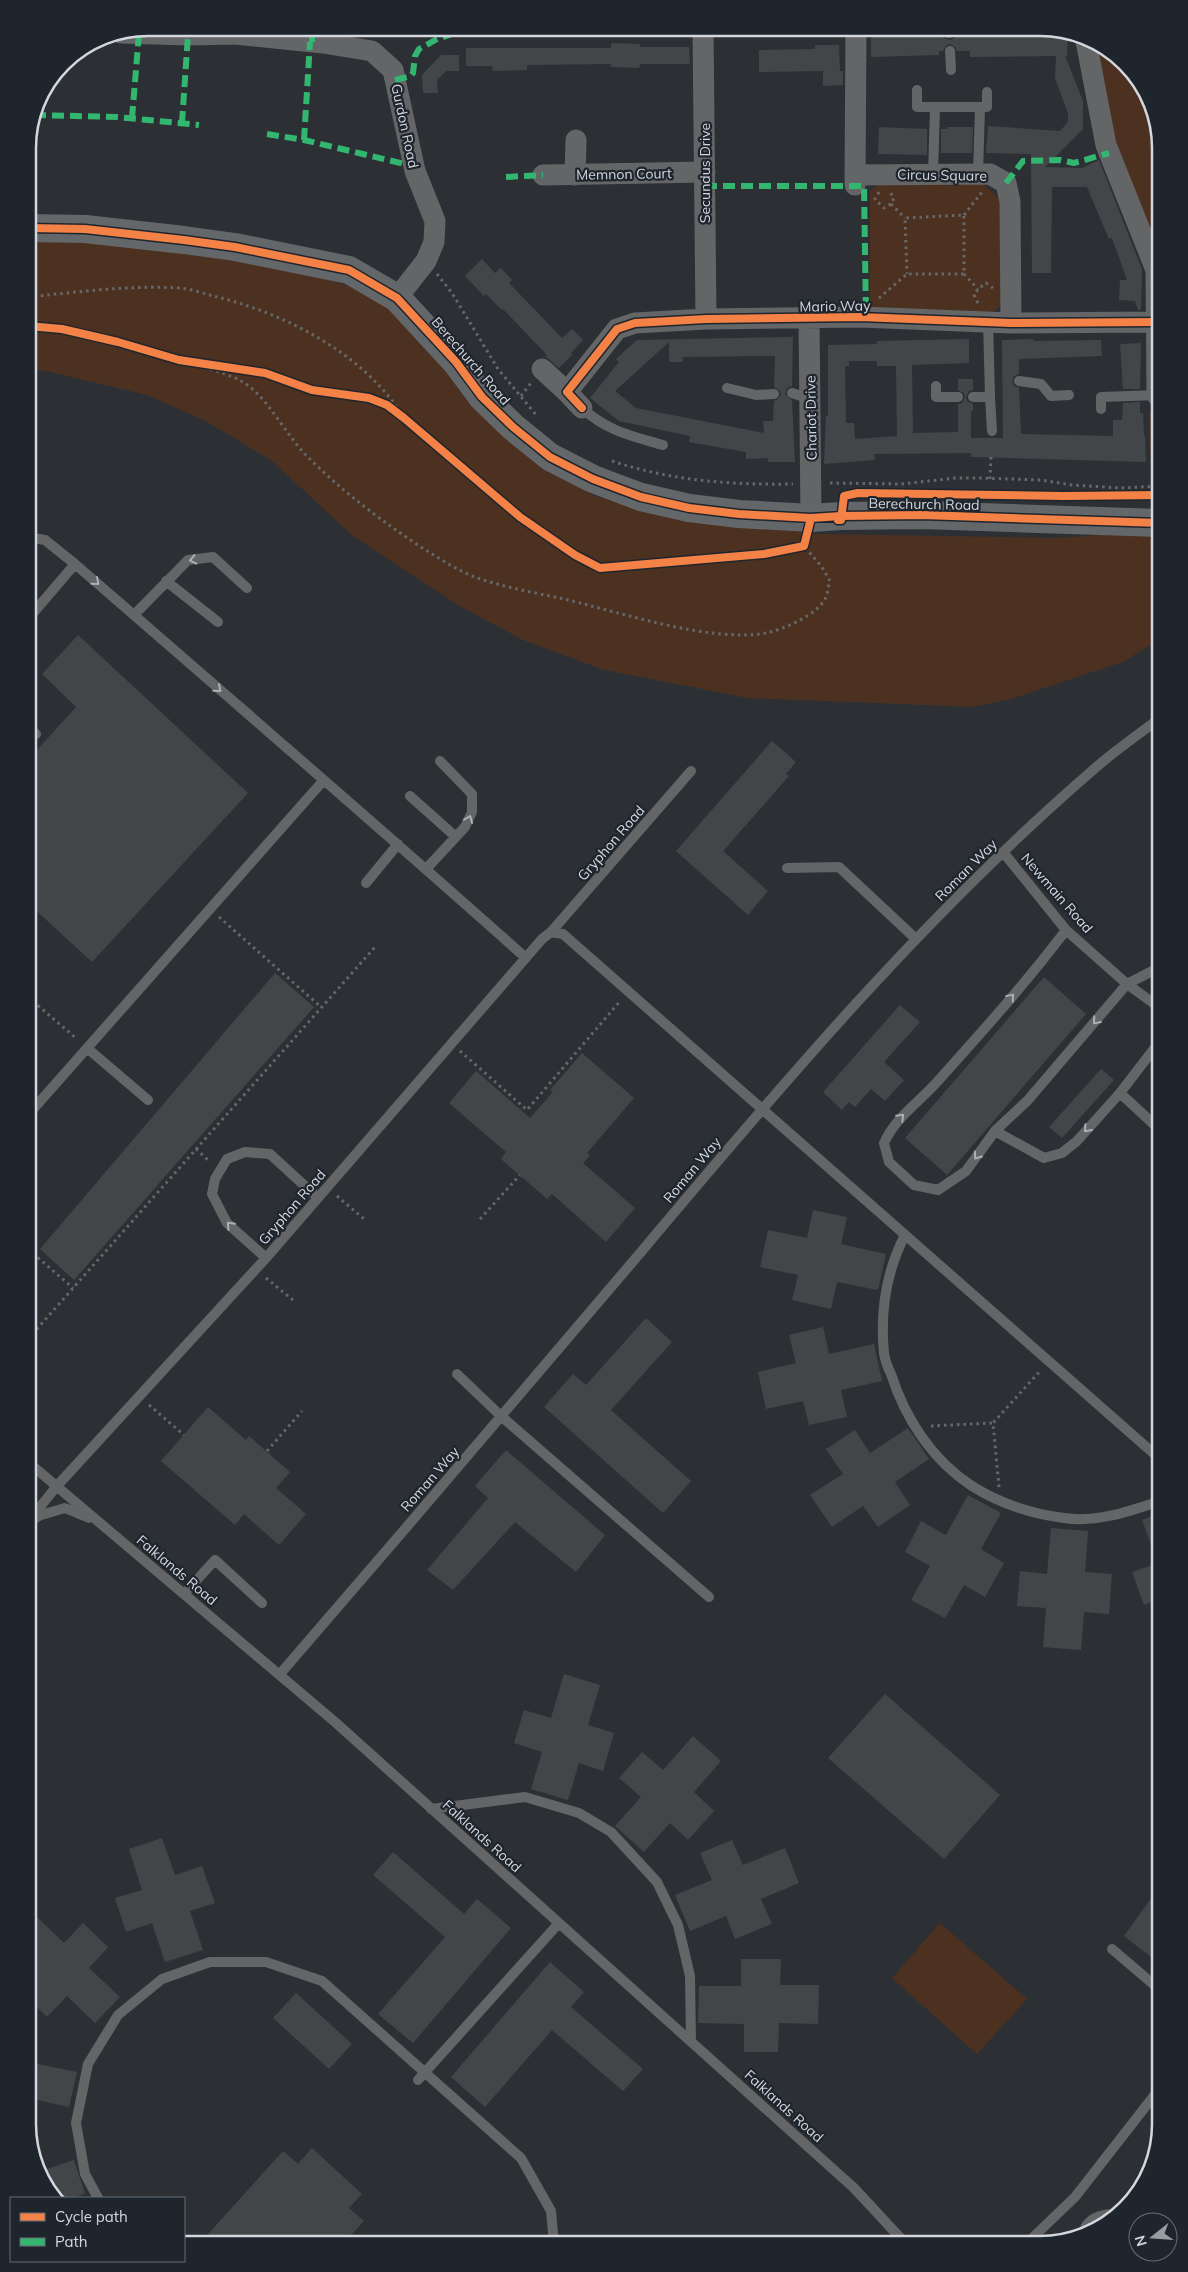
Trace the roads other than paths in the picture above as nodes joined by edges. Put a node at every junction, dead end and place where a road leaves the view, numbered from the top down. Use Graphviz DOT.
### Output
graph roads {
  1 [pos="272,36"];
  2 [pos="703,36"];
  3 [pos="856,36"];
  4 [pos="1087,47"];
  5 [pos="950,51"];
  6 [pos="951,70"];
  7 [pos="917,90"];
  8 [pos="987,92"];
  9 [pos="935,107"];
  10 [pos="980,107"];
  11 [pos="576,140"];
  12 [pos="705,172"];
  13 [pos="933,174"];
  14 [pos="543,175"];
  15 [pos="575,175"];
  16 [pos="987,176"];
  17 [pos="36,228"];
  18 [pos="1152,260"];
  19 [pos="397,298"];
  20 [pos="985,315"];
  21 [pos="809,318"];
  22 [pos="706,319"];
  23 [pos="1152,322"];
  24 [pos="1011,323"];
  25 [pos="542,369"];
  26 [pos="1019,381"];
  27 [pos="1002,383"];
  28 [pos="990,384"];
  29 [pos="936,386"];
  30 [pos="727,388"];
  31 [pos="567,392"];
  32 [pos="774,394"];
  33 [pos="1069,395"];
  34 [pos="1152,395"];
  35 [pos="990,396"];
  36 [pos="973,397"];
  37 [pos="958,398"];
  38 [pos="582,408"];
  39 [pos="1101,409"];
  40 [pos="992,431"];
  41 [pos="663,445"];
  42 [pos="811,518"];
  43 [pos="1152,523"];
  44 [pos="36,538"];
  45 [pos="75,564"];
  46 [pos="166,581"];
  47 [pos="247,588"];
  48 [pos="36,610"];
  49 [pos="134,616"];
  50 [pos="218,622"];
  51 [pos="1152,724"];
  52 [pos="440,761"];
  53 [pos="691,771"];
  54 [pos="322,781"];
  55 [pos="410,796"];
  56 [pos="456,837"];
  57 [pos="398,844"];
  58 [pos="1003,852"];
  59 [pos="787,868"];
  60 [pos="426,869"];
  61 [pos="366,883"];
  62 [pos="1066,930"];
  63 [pos="552,932"];
  64 [pos="916,939"];
  65 [pos="526,958"];
  66 [pos="1152,971"];
  67 [pos="1127,984"];
  68 [pos="1152,1002"];
  69 [pos="87,1048"];
  70 [pos="1152,1051"];
  71 [pos="1120,1093"];
  72 [pos="148,1100"];
  73 [pos="36,1106"];
  74 [pos="761,1109"];
  75 [pos="1152,1123"];
  76 [pos="994,1131"];
  77 [pos="318,1198"];
  78 [pos="904,1235"];
  79 [pos="266,1258"];
  80 [pos="457,1374"];
  81 [pos="502,1417"];
  82 [pos="1152,1452"];
  83 [pos="36,1469"];
  84 [pos="56,1487"];
  85 [pos="1152,1503"];
  86 [pos="36,1513"];
  87 [pos="36,1518"];
  88 [pos="96,1521"];
  89 [pos="184,1594"];
  90 [pos="710,1596"];
  91 [pos="262,1603"];
  92 [pos="280,1674"];
  93 [pos="431,1809"];
  94 [pos="559,1923"];
  95 [pos="1112,1948"];
  96 [pos="1152,1983"];
  97 [pos="691,2042"];
  98 [pos="421,2076"];
  99 [pos="1152,2098"];
  100 [pos="97,2197"];
  101 [pos="1103,2216"];
  102 [pos="1085,2226"];
  103 [pos="553,2236"];
  104 [pos="899,2236"];
  105 [pos="1034,2236"];
  1 -- 19 [label="street, Gurdon Road"];
  2 -- 12 [label="street, Secundus Drive"];
  3 -- 13 [label="street, Circus Square"];
  4 -- 18 [label="street"];
  5 -- 6 [label="lane"];
  7 -- 9 [label="lane"];
  8 -- 10 [label="lane"];
  9 -- 10 [label="lane"];
  9 -- 13 [label="lane"];
  10 -- 16 [label="lane"];
  11 -- 15 [label="street"];
  12 -- 15 [label="street, Memnon Court"];
  12 -- 22 [label="street, Secundus Drive"];
  13 -- 16 [label="street, Circus Square"];
  14 -- 15 [label="street, Memnon Court"];
  16 -- 24 [label="street, Circus Square"];
  17 -- 19 [label="street, Berechurch Road"];
  19 -- 42 [label="street, Berechurch Road"];
  20 -- 21 [label="street, Mario Way"];
  20 -- 24 [label="street, Mario Way"];
  20 -- 28 [label="lane"];
  21 -- 22 [label="street, Mario Way"];
  21 -- 42 [label="street, Chariot Drive"];
  22 -- 31 [label="street, Mario Way"];
  23 -- 24 [label="street, Mario Way"];
  25 -- 31 [label="street"];
  26 -- 33 [label="lane"];
  27 -- 28 [label="lane"];
  28 -- 35 [label="lane"];
  29 -- 37 [label="lane"];
  30 -- 32 [label="lane"];
  31 -- 38 [label="street"];
  34 -- 39 [label="lane"];
  35 -- 36 [label="lane"];
  35 -- 40 [label="lane"];
  38 -- 41 [label="lane"];
  42 -- 43 [label="street, Berechurch Road"];
  44 -- 45 [label="lane"];
  45 -- 48 [label="lane"];
  45 -- 49 [label="lane, one-way"];
  47 -- 46 [label="lane, one-way"];
  46 -- 49 [label="lane"];
  46 -- 50 [label="lane"];
  49 -- 54 [label="lane, one-way"];
  51 -- 58 [label="lane, Roman Way"];
  56 -- 52 [label="lane, one-way"];
  53 -- 63 [label="lane, Gryphon Road"];
  54 -- 57 [label="lane"];
  54 -- 69 [label="lane"];
  55 -- 56 [label="lane"];
  56 -- 60 [label="lane"];
  57 -- 60 [label="lane"];
  57 -- 61 [label="lane"];
  58 -- 62 [label="lane, Newmain Road"];
  58 -- 64 [label="lane, Roman Way"];
  59 -- 64 [label="lane"];
  60 -- 65 [label="lane"];
  62 -- 67 [label="lane, Newmain Road"];
  76 -- 62 [label="lane, one-way"];
  63 -- 65 [label="lane, Gryphon Road"];
  63 -- 74 [label="lane"];
  64 -- 74 [label="lane, Roman Way"];
  65 -- 77 [label="lane, Gryphon Road"];
  66 -- 67 [label="lane"];
  67 -- 68 [label="lane, Newmain Road"];
  67 -- 76 [label="lane, one-way"];
  69 -- 72 [label="lane"];
  69 -- 73 [label="lane"];
  70 -- 71 [label="lane"];
  71 -- 75 [label="lane"];
  71 -- 76 [label="lane, one-way"];
  74 -- 78 [label="lane"];
  74 -- 81 [label="lane, Roman Way"];
  77 -- 79 [label="lane, Gryphon Road"];
  79 -- 77 [label="lane, one-way"];
  78 -- 82 [label="lane"];
  78 -- 85 [label="lane"];
  79 -- 84 [label="lane, Gryphon Road"];
  80 -- 81 [label="lane"];
  81 -- 90 [label="lane"];
  81 -- 92 [label="lane, Roman Way"];
  83 -- 84 [label="lane, Falklands Road"];
  84 -- 86 [label="lane, Gryphon Road"];
  84 -- 88 [label="lane, Falklands Road"];
  87 -- 88 [label="lane"];
  88 -- 89 [label="lane, Falklands Road"];
  89 -- 91 [label="lane"];
  89 -- 92 [label="lane, Falklands Road"];
  92 -- 93 [label="lane, Falklands Road"];
  93 -- 94 [label="lane, Falklands Road"];
  93 -- 97 [label="lane"];
  94 -- 97 [label="lane, Falklands Road"];
  94 -- 98 [label="lane"];
  95 -- 96 [label="lane"];
  97 -- 104 [label="lane, Falklands Road"];
  98 -- 100 [label="lane"];
  98 -- 103 [label="lane"];
  99 -- 105 [label="lane"];
  101 -- 102 [label="lane"];
}
